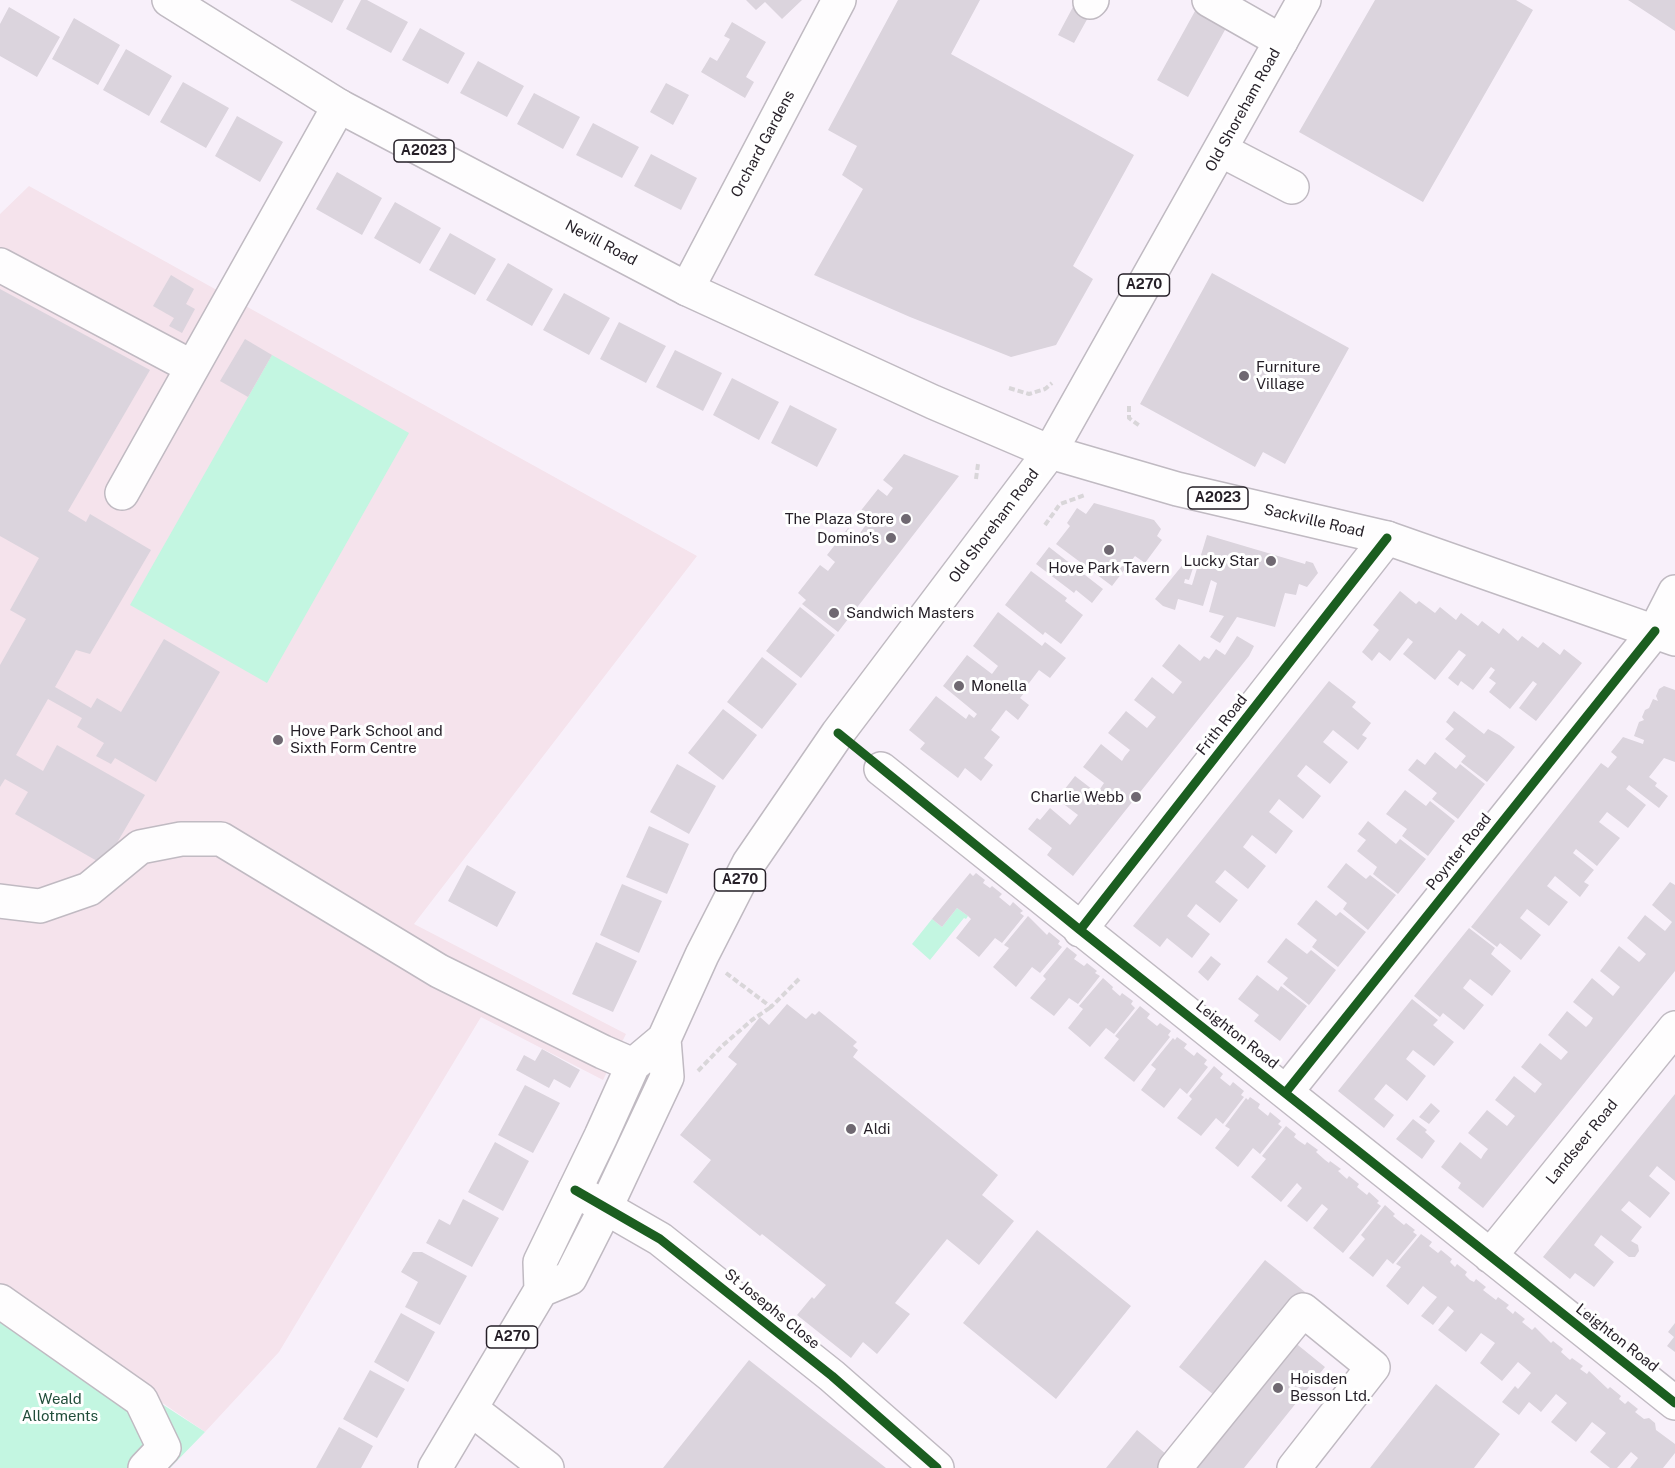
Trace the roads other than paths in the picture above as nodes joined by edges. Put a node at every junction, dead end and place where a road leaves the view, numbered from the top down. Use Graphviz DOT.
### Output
graph roads {
  1 [pos="170,0"];
  2 [pos="839,0"];
  3 [pos="1209,0"];
  4 [pos="1304,0"];
  5 [pos="1281,41"];
  6 [pos="339,106"];
  7 [pos="1221,150"];
  8 [pos="1292,188"];
  9 [pos="0,265"];
  10 [pos="687,289"];
  11 [pos="192,367"];
  12 [pos="1050,452"];
  13 [pos="122,493"];
  14 [pos="1387,538"];
  15 [pos="1675,592"];
  16 [pos="1665,635"];
  17 [pos="881,769"];
  18 [pos="0,901"];
  19 [pos="1080,930"];
  20 [pos="1675,1028"];
  21 [pos="664,1039"];
  22 [pos="633,1065"];
  23 [pos="1286,1092"];
  24 [pos="575,1191"];
  25 [pos="605,1209"];
  26 [pos="1490,1256"];
  27 [pos="541,1290"];
  28 [pos="0,1301"];
  29 [pos="1675,1403"];
  30 [pos="471,1409"];
  31 [pos="145,1468"];
  32 [pos="435,1468"];
  33 [pos="547,1468"];
  34 [pos="937,1468"];
  35 [pos="1176,1468"];
  36 [pos="1294,1468"];
  1 -- 6 [label="main road, Nevill Road / A2023"];
  2 -- 10 [label="main road, Orchard Gardens"];
  3 -- 5 [label="main road"];
  4 -- 5 [label="main road, Old Shoreham Road / A270"];
  5 -- 7 [label="main road, Old Shoreham Road / A270"];
  6 -- 10 [label="main road, Nevill Road / A2023"];
  6 -- 11 [label="main road"];
  7 -- 8 [label="main road"];
  7 -- 12 [label="main road, Old Shoreham Road / A270"];
  9 -- 11 [label="main road"];
  10 -- 12 [label="main road, Nevill Road / A2023"];
  11 -- 13 [label="main road"];
  12 -- 14 [label="main road, Sackville Road / A2023"];
  12 -- 21 [label="main road, Old Shoreham Road / A270"];
  14 -- 16 [label="main road, Sackville Road / A2023"];
  14 -- 19 [label="main road, Frith Road"];
  15 -- 16 [label="main road, Poynter Road"];
  16 -- 23 [label="main road, Poynter Road"];
  17 -- 19 [label="main road, Leighton Road"];
  18 -- 22 [label="main road"];
  19 -- 23 [label="main road, Leighton Road"];
  20 -- 26 [label="main road, Landseer Road"];
  21 -- 22 [label="main road, Old Shoreham Road / A270"];
  21 -- 25 [label="main road, Old Shoreham Road / A270"];
  22 -- 24 [label="main road, Old Shoreham Road / A270"];
  23 -- 26 [label="main road, Leighton Road"];
  24 -- 25 [label="main road, St Josephs Close"];
  24 -- 27 [label="main road, Old Shoreham Road / A270"];
  25 -- 27 [label="main road, Old Shoreham Road / A270"];
  25 -- 34 [label="main road, St Josephs Close"];
  26 -- 29 [label="main road, Leighton Road"];
  27 -- 30 [label="main road, A270"];
  28 -- 31 [label="main road"];
  30 -- 32 [label="main road, A270"];
  30 -- 33 [label="main road"];
  35 -- 36 [label="main road"];
}
